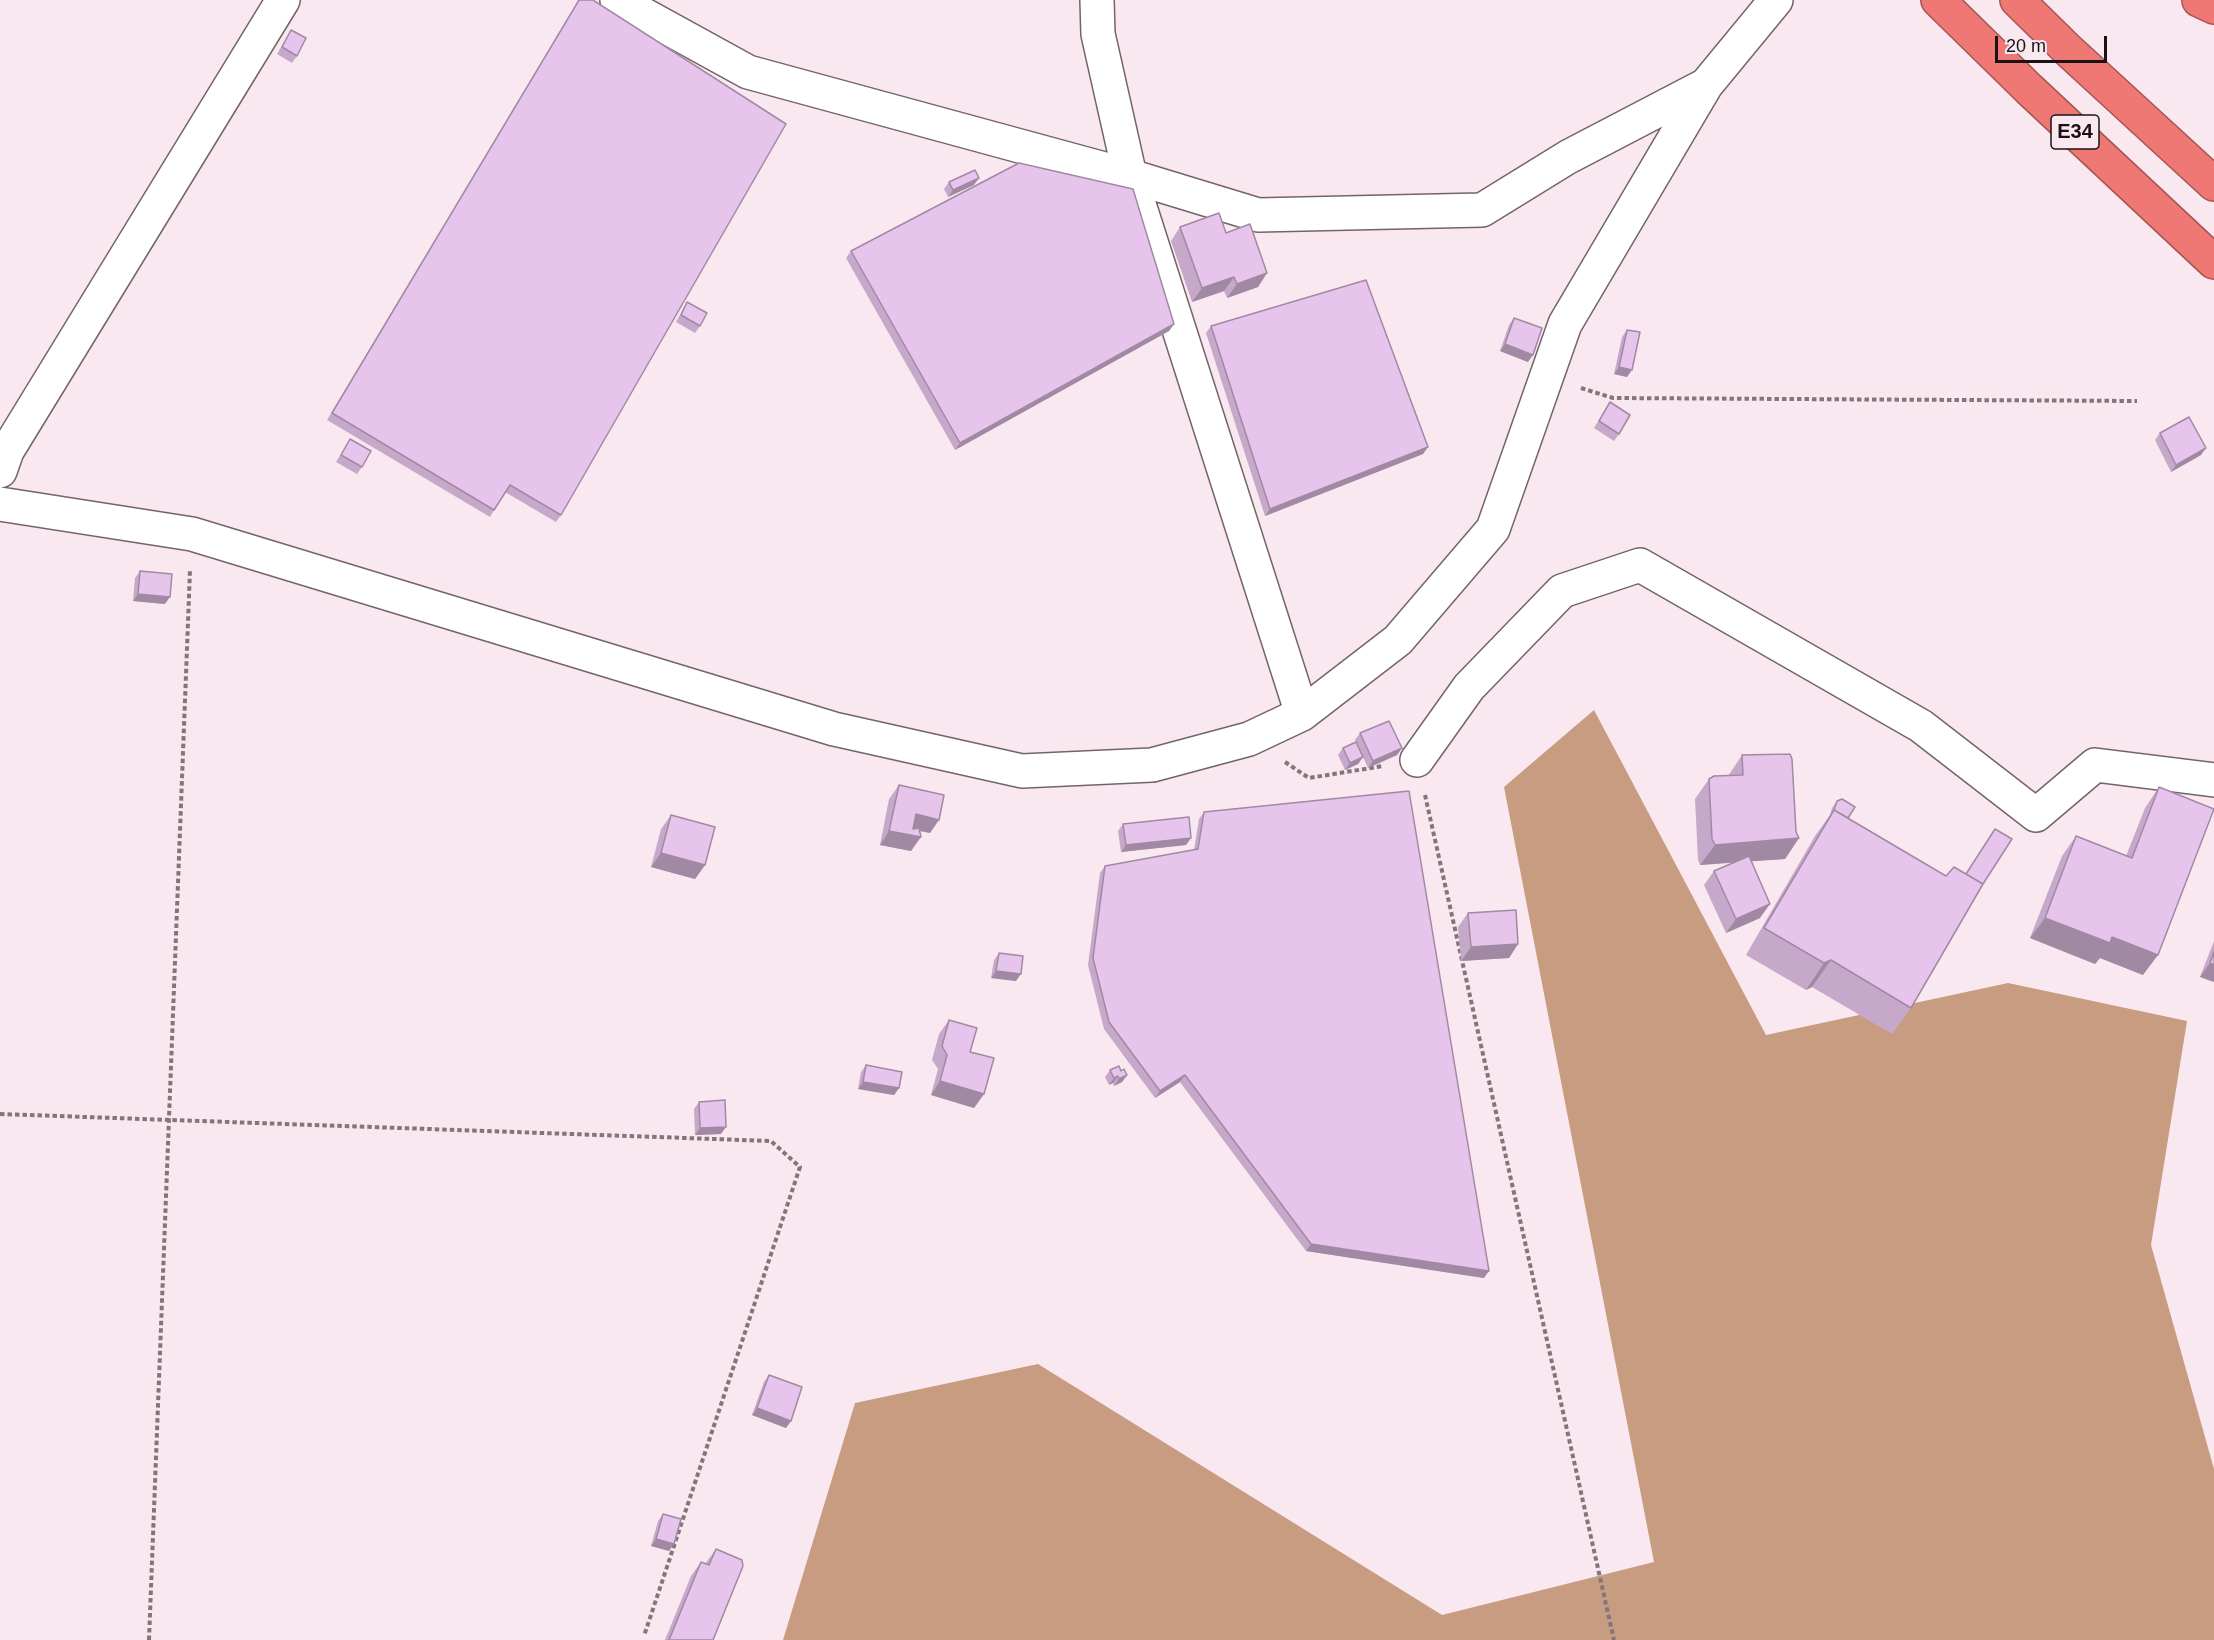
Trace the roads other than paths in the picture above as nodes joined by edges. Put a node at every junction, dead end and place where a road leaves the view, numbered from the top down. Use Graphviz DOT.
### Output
graph roads {
  1 [pos="283,0"];
  2 [pos="617,0"];
  3 [pos="1097,0"];
  4 [pos="1776,0"];
  5 [pos="1938,0"];
  6 [pos="2017,0"];
  7 [pos="2199,0"];
  8 [pos="2214,7"];
  9 [pos="1707,85"];
  10 [pos="1130,176"];
  11 [pos="2214,184"];
  12 [pos="2214,262"];
  13 [pos="0,471"];
  14 [pos="0,504"];
  15 [pos="1302,714"];
  16 [pos="1417,760"];
  17 [pos="2214,780"];
  1 -- 13 [label="street"];
  2 -- 10 [label="street"];
  3 -- 10 [label="street"];
  4 -- 9 [label="street"];
  5 -- 12 [label="highway, E34"];
  6 -- 11 [label="highway, E34"];
  7 -- 8 [label="highway"];
  9 -- 10 [label="street"];
  9 -- 15 [label="street"];
  10 -- 15 [label="street"];
  14 -- 15 [label="street"];
  16 -- 17 [label="street"];
}
